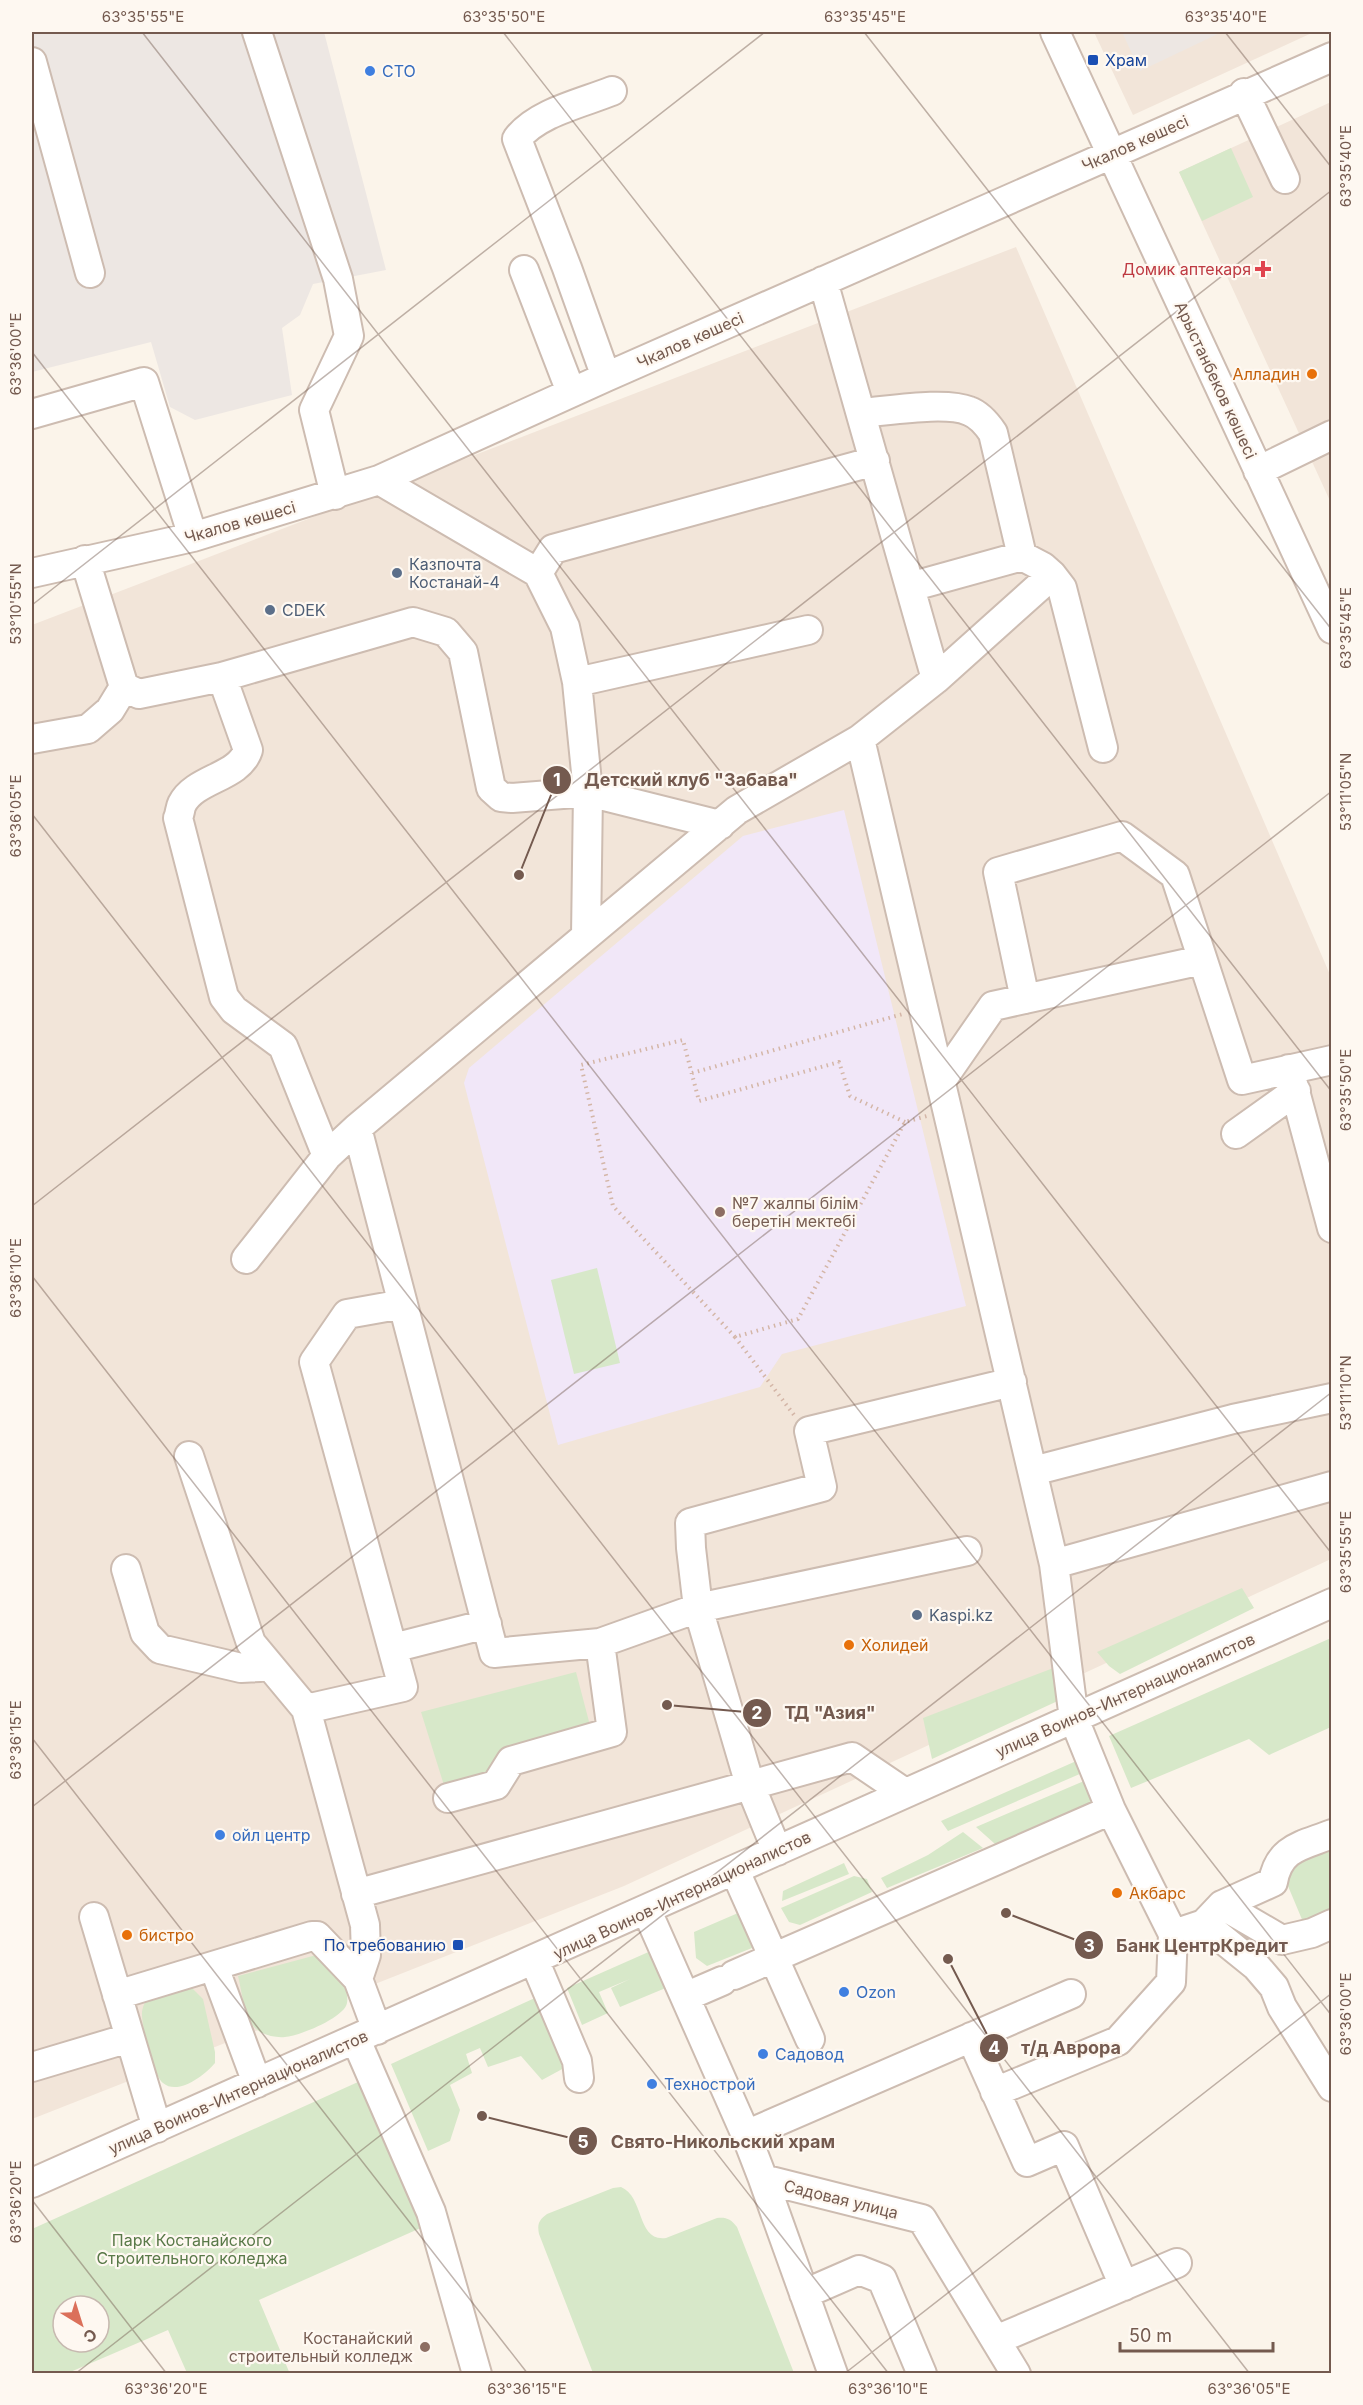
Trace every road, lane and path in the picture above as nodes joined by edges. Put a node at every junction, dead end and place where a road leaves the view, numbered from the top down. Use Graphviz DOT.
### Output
graph roads {
  1 [pos="257,32"];
  2 [pos="1055,32"];
  3 [pos="1332,57"];
  4 [pos="32,62"];
  5 [pos="612,91"];
  6 [pos="1244,93"];
  7 [pos="1111,154"];
  8 [pos="1285,179"];
  9 [pos="524,270"];
  10 [pos="90,273"];
  11 [pos="823,281"];
  12 [pos="606,377"];
  13 [pos="571,392"];
  14 [pos="861,413"];
  15 [pos="32,414"];
  16 [pos="1332,435"];
  17 [pos="875,462"];
  18 [pos="1258,471"];
  19 [pos="380,480"];
  20 [pos="334,495"];
  21 [pos="193,537"];
  22 [pos="1022,556"];
  23 [pos="85,560"];
  24 [pos="32,573"];
  25 [pos="538,573"];
  26 [pos="1052,575"];
  27 [pos="910,587"];
  28 [pos="1332,629"];
  29 [pos="808,630"];
  30 [pos="222,677"];
  31 [pos="936,679"];
  32 [pos="577,682"];
  33 [pos="124,687"];
  34 [pos="32,739"];
  35 [pos="860,739"];
  36 [pos="1103,748"];
  37 [pos="588,792"];
  38 [pos="720,825"];
  39 [pos="586,936"];
  40 [pos="1202,960"];
  41 [pos="1025,999"];
  42 [pos="924,1008"];
  43 [pos="1332,1060"];
  44 [pos="692,1073"];
  45 [pos="1292,1080"];
  46 [pos="941,1081"];
  47 [pos="948,1110"];
  48 [pos="905,1122"];
  49 [pos="357,1128"];
  50 [pos="1236,1134"];
  51 [pos="327,1156"];
  52 [pos="1332,1228"];
  53 [pos="246,1259"];
  54 [pos="403,1304"];
  55 [pos="735,1337"];
  56 [pos="1012,1382"];
  57 [pos="1332,1398"];
  58 [pos="809,1431"];
  59 [pos="189,1456"];
  60 [pos="1033,1471"];
  61 [pos="1332,1486"];
  62 [pos="967,1551"];
  63 [pos="1054,1564"];
  64 [pos="126,1569"];
  65 [pos="1332,1603"];
  66 [pos="698,1608"];
  67 [pos="487,1624"];
  68 [pos="600,1643"];
  69 [pos="393,1648"];
  70 [pos="266,1663"];
  71 [pos="306,1709"];
  72 [pos="1074,1719"];
  73 [pos="750,1785"];
  74 [pos="905,1793"];
  75 [pos="448,1798"];
  76 [pos="1111,1810"];
  77 [pos="1332,1834"];
  78 [pos="777,1851"];
  79 [pos="735,1871"];
  80 [pos="356,1894"];
  81 [pos="647,1911"];
  82 [pos="1213,1915"];
  83 [pos="94,1917"];
  84 [pos="1332,1924"];
  85 [pos="1173,1934"];
  86 [pos="774,1957"];
  87 [pos="535,1962"];
  88 [pos="214,1967"];
  89 [pos="358,1979"];
  90 [pos="1071,1994"];
  91 [pos="117,1995"];
  92 [pos="686,1997"];
  93 [pos="366,2035"];
  94 [pos="971,2037"];
  95 [pos="129,2038"];
  96 [pos="810,2038"];
  97 [pos="32,2067"];
  98 [pos="579,2078"];
  99 [pos="257,2083"];
  100 [pos="1332,2087"];
  101 [pos="995,2092"];
  102 [pos="157,2128"];
  103 [pos="746,2135"];
  104 [pos="763,2179"];
  105 [pos="32,2183"];
  106 [pos="1177,2263"];
  107 [pos="1124,2286"];
  108 [pos="804,2294"];
  109 [pos="996,2340"];
  110 [pos="477,2373"];
  111 [pos="833,2373"];
  112 [pos="922,2373"];
  113 [pos="1016,2373"];
  1 -- 20 [label="street"];
  2 -- 7 [label="street, Арыстанбеков көшесі"];
  3 -- 6 [label="street, Чкалов көшесі"];
  4 -- 10 [label="street"];
  5 -- 12 [label="street"];
  6 -- 7 [label="street, Чкалов көшесі"];
  6 -- 8 [label="street"];
  7 -- 11 [label="street, Чкалов көшесі"];
  7 -- 18 [label="street, Арыстанбеков көшесі"];
  9 -- 13 [label="street"];
  11 -- 12 [label="street, Чкалов көшесі"];
  11 -- 14 [label="street"];
  12 -- 13 [label="street, Чкалов көшесі"];
  13 -- 19 [label="street, Чкалов көшесі"];
  14 -- 17 [label="street"];
  14 -- 22 [label="street"];
  15 -- 21 [label="street"];
  16 -- 18 [label="street"];
  17 -- 25 [label="street"];
  17 -- 27 [label="street"];
  18 -- 28 [label="street, Арыстанбеков көшесі"];
  19 -- 20 [label="street, Чкалов көшесі"];
  19 -- 25 [label="street"];
  20 -- 21 [label="street, Чкалов көшесі"];
  21 -- 23 [label="street, Чкалов көшесі"];
  22 -- 26 [label="street"];
  22 -- 27 [label="street"];
  23 -- 24 [label="street, Чкалов көшесі"];
  23 -- 33 [label="street"];
  25 -- 32 [label="street"];
  26 -- 31 [label="street"];
  26 -- 36 [label="street"];
  27 -- 31 [label="street"];
  29 -- 32 [label="street"];
  30 -- 33 [label="street"];
  30 -- 37 [label="street"];
  30 -- 51 [label="street"];
  31 -- 35 [label="street"];
  32 -- 37 [label="street"];
  33 -- 34 [label="street"];
  35 -- 38 [label="street"];
  35 -- 42 [label="street"];
  37 -- 38 [label="street"];
  37 -- 39 [label="street"];
  38 -- 39 [label="street"];
  39 -- 49 [label="street"];
  40 -- 41 [label="street"];
  40 -- 41 [label="street"];
  40 -- 45 [label="street"];
  41 -- 46 [label="street"];
  42 -- 44 [label="path"];
  42 -- 46 [label="street"];
  43 -- 45 [label="street"];
  44 -- 48 [label="path"];
  44 -- 55 [label="path"];
  45 -- 50 [label="street"];
  45 -- 52 [label="street"];
  46 -- 47 [label="street"];
  47 -- 48 [label="path"];
  47 -- 56 [label="street"];
  48 -- 55 [label="path"];
  49 -- 51 [label="street"];
  49 -- 54 [label="street"];
  51 -- 53 [label="street"];
  54 -- 67 [label="street"];
  54 -- 69 [label="street"];
  55 -- 58 [label="path"];
  56 -- 58 [label="street"];
  56 -- 60 [label="street"];
  57 -- 60 [label="street"];
  58 -- 66 [label="street"];
  59 -- 70 [label="street"];
  60 -- 63 [label="street"];
  61 -- 63 [label="street"];
  62 -- 66 [label="street"];
  63 -- 72 [label="street"];
  64 -- 70 [label="street"];
  65 -- 72 [label="street, улица Воинов-Интернационалистов"];
  66 -- 68 [label="street"];
  66 -- 73 [label="street"];
  67 -- 68 [label="street"];
  67 -- 69 [label="street"];
  68 -- 75 [label="street"];
  69 -- 71 [label="street"];
  70 -- 71 [label="street"];
  71 -- 80 [label="street"];
  72 -- 74 [label="street, улица Воинов-Интернационалистов"];
  72 -- 76 [label="street"];
  73 -- 74 [label="street"];
  73 -- 78 [label="street"];
  73 -- 80 [label="street"];
  74 -- 78 [label="street, улица Воинов-Интернационалистов"];
  76 -- 85 [label="street"];
  76 -- 86 [label="street"];
  77 -- 82 [label="street"];
  78 -- 79 [label="street, улица Воинов-Интернационалистов"];
  79 -- 81 [label="street, улица Воинов-Интернационалистов"];
  79 -- 86 [label="street"];
  80 -- 89 [label="street"];
  81 -- 87 [label="street, улица Воинов-Интернационалистов"];
  81 -- 92 [label="street, Садовая улица"];
  82 -- 84 [label="street"];
  82 -- 85 [label="street"];
  82 -- 100 [label="street"];
  83 -- 91 [label="street"];
  85 -- 101 [label="street"];
  86 -- 92 [label="street"];
  86 -- 96 [label="street"];
  87 -- 93 [label="street, улица Воинов-Интернационалистов"];
  87 -- 98 [label="street"];
  88 -- 89 [label="street"];
  88 -- 91 [label="street"];
  88 -- 99 [label="street"];
  89 -- 93 [label="street"];
  90 -- 94 [label="street"];
  91 -- 95 [label="street"];
  92 -- 103 [label="street, Садовая улица"];
  93 -- 99 [label="street, улица Воинов-Интернационалистов"];
  93 -- 110 [label="street"];
  94 -- 101 [label="street"];
  94 -- 103 [label="street"];
  95 -- 97 [label="street"];
  95 -- 102 [label="street"];
  99 -- 102 [label="street, улица Воинов-Интернационалистов"];
  101 -- 107 [label="street"];
  102 -- 105 [label="street, улица Воинов-Интернационалистов"];
  103 -- 104 [label="street, Садовая улица"];
  104 -- 108 [label="street"];
  104 -- 109 [label="street, Садовая улица"];
  106 -- 107 [label="street"];
  107 -- 109 [label="street"];
  108 -- 111 [label="street"];
  108 -- 112 [label="street"];
  109 -- 113 [label="street, Садовая улица"];
}
